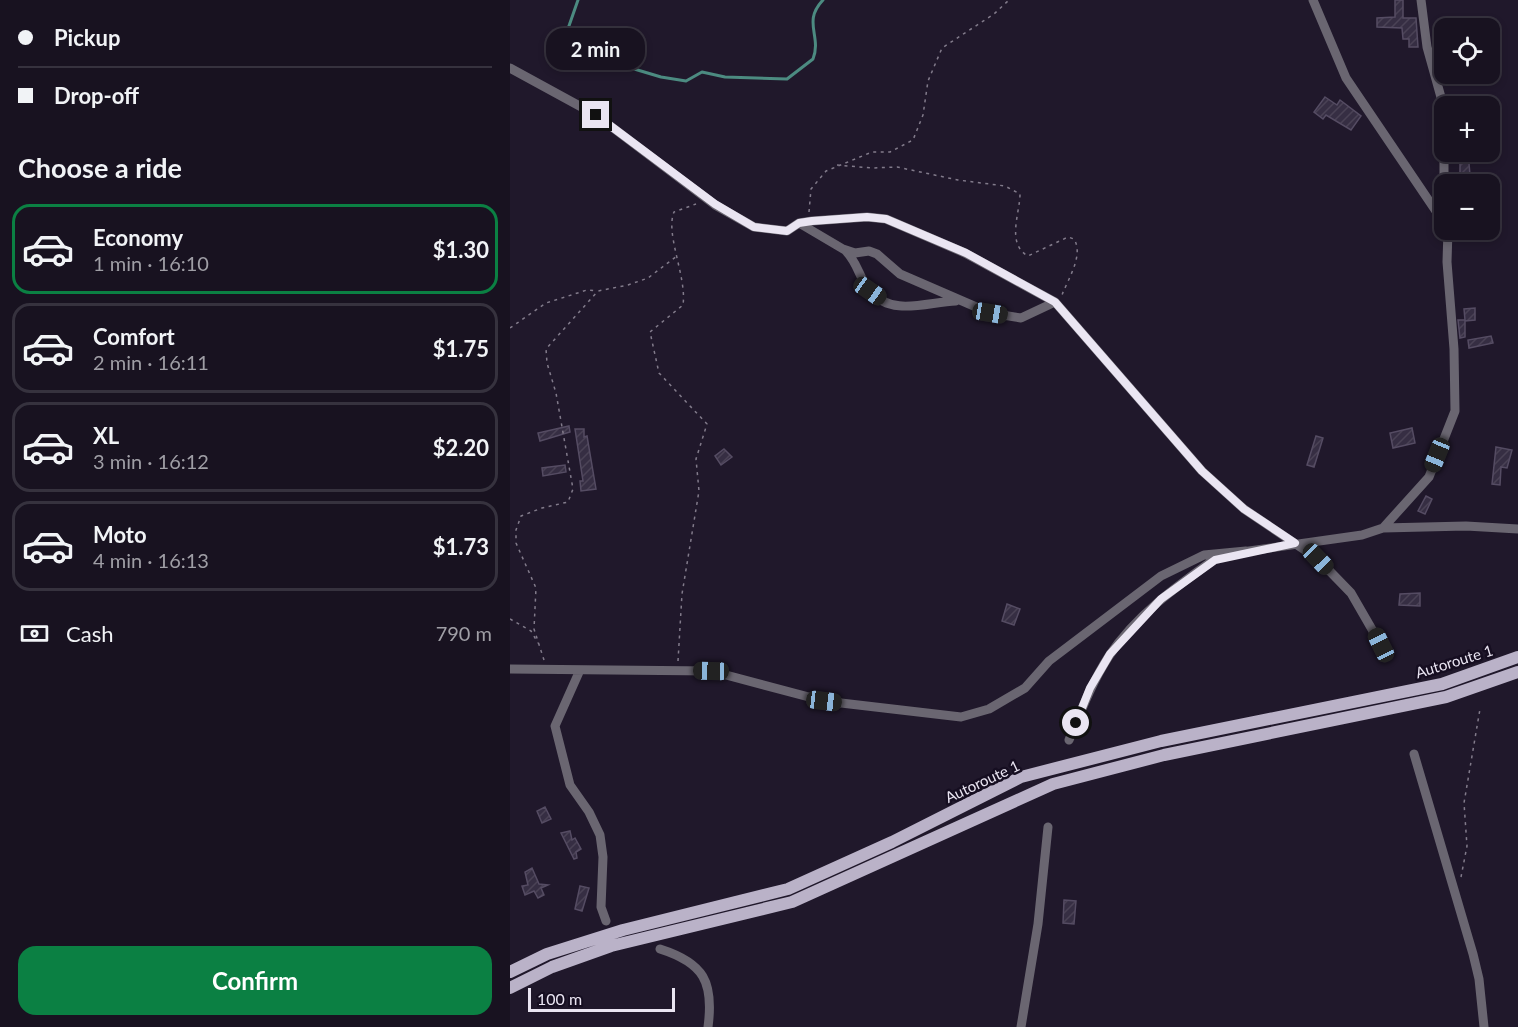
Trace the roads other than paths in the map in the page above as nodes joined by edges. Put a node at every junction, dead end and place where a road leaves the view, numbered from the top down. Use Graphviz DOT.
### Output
graph roads {
  1 [pos="1313,0"];
  2 [pos="1421,0"];
  3 [pos="510,68"];
  4 [pos="1444,174"];
  5 [pos="1434,208"];
  6 [pos="804,222"];
  7 [pos="1448,240"];
  8 [pos="843,249"];
  9 [pos="961,301"];
  10 [pos="1055,302"];
  11 [pos="1383,528"];
  12 [pos="1518,529"];
  13 [pos="1295,543"];
  14 [pos="1246,551"];
  15 [pos="1381,645"];
  16 [pos="1518,657"];
  17 [pos="510,669"];
  18 [pos="580,670"];
  19 [pos="1518,672"];
  20 [pos="1069,740"];
  21 [pos="1413,754"];
  22 [pos="1048,827"];
  23 [pos="606,921"];
  24 [pos="660,949"];
  25 [pos="510,972"];
  26 [pos="510,988"];
  27 [pos="708,1027"];
  28 [pos="1021,1027"];
  29 [pos="1484,1027"];
  1 -- 5 [label="street"];
  2 -- 4 [label="street"];
  3 -- 6 [label="street"];
  6 -- 8 [label="street"];
  6 -- 10 [label="street"];
  7 -- 11 [label="street"];
  8 -- 9 [label="street"];
  8 -- 9 [label="street"];
  9 -- 10 [label="street"];
  10 -- 13 [label="street"];
  11 -- 12 [label="street"];
  11 -- 13 [label="street"];
  13 -- 14 [label="street"];
  13 -- 15 [label="street"];
  14 -- 18 [label="street"];
  14 -- 20 [label="street"];
  16 -- 25 [label="main road, Autoroute 1"];
  17 -- 18 [label="street"];
  18 -- 23 [label="street"];
  19 -- 26 [label="main road, Autoroute 1"];
  21 -- 29 [label="street"];
  22 -- 28 [label="street"];
  24 -- 27 [label="street"];
}
